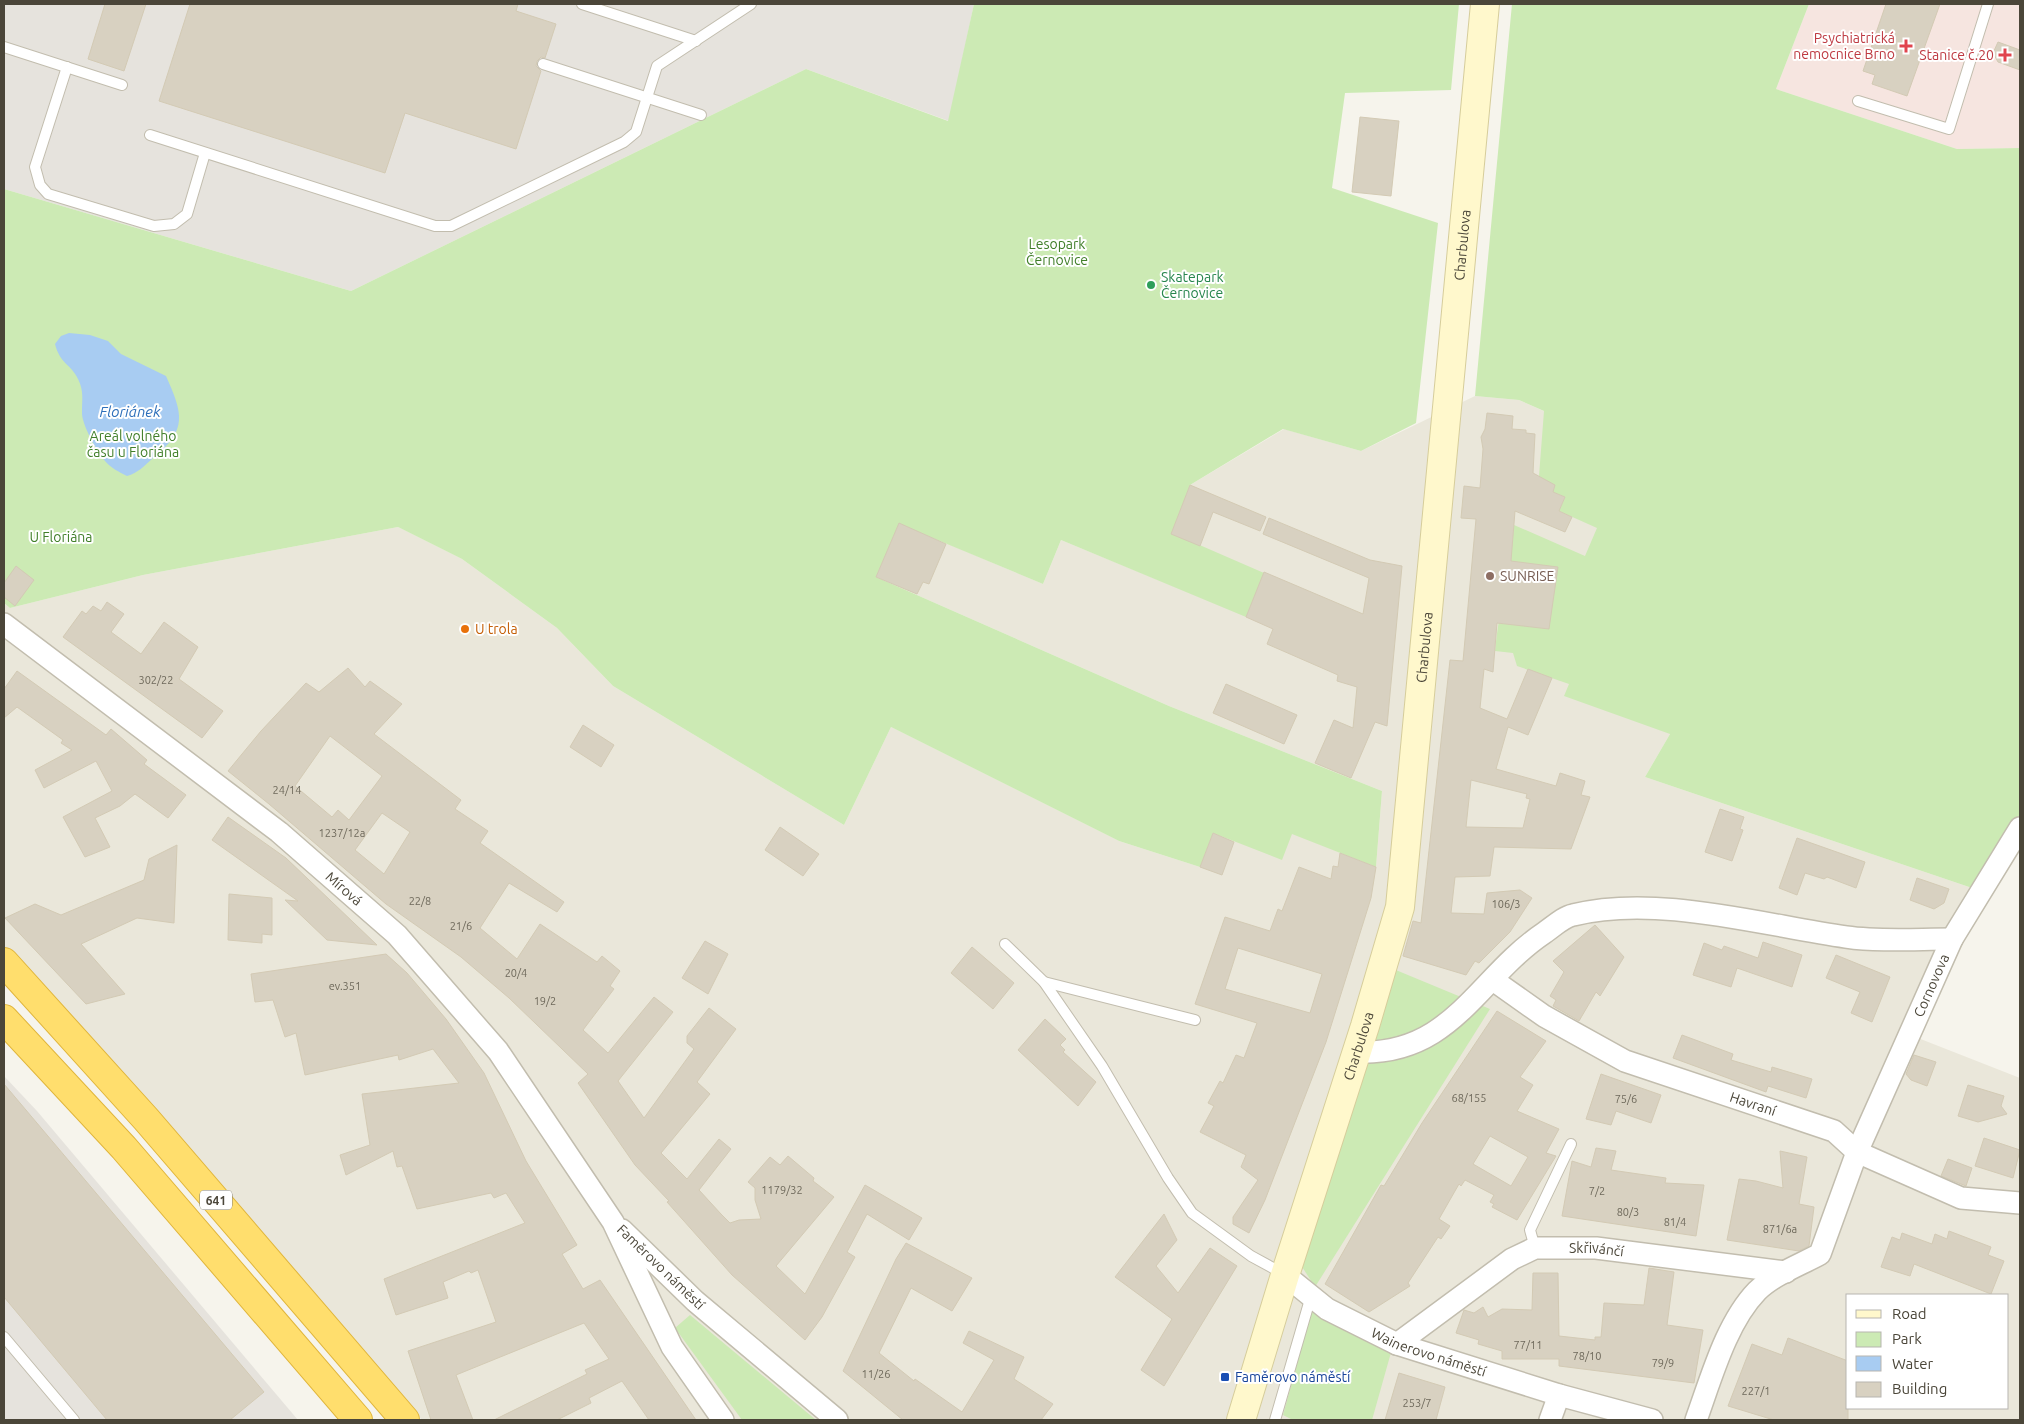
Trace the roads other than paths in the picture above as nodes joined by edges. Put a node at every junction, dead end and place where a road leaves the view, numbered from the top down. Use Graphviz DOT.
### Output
graph roads {
  1 [pos="582,4"];
  2 [pos="751,4"];
  3 [pos="1485,4"];
  4 [pos="1988,4"];
  5 [pos="696,40"];
  6 [pos="4,47"];
  7 [pos="543,64"];
  8 [pos="67,67"];
  9 [pos="122,85"];
  10 [pos="647,97"];
  11 [pos="1858,101"];
  12 [pos="701,115"];
  13 [pos="150,135"];
  14 [pos="205,154"];
  15 [pos="4,624"];
  16 [pos="2020,828"];
  17 [pos="1952,939"];
  18 [pos="1005,944"];
  19 [pos="4,962"];
  20 [pos="1493,980"];
  21 [pos="1044,982"];
  22 [pos="4,1019"];
  23 [pos="1195,1020"];
  24 [pos="1357,1052"];
  25 [pos="1571,1144"];
  26 [pos="1857,1152"];
  27 [pos="2020,1203"];
  28 [pos="613,1222"];
  29 [pos="1534,1248"];
  30 [pos="1786,1272"];
  31 [pos="1285,1275"];
  32 [pos="1311,1296"];
  33 [pos="4,1337"];
  34 [pos="1397,1344"];
  35 [pos="1559,1395"];
  36 [pos="74,1420"];
  37 [pos="358,1420"];
  38 [pos="405,1420"];
  39 [pos="723,1420"];
  40 [pos="836,1420"];
  41 [pos="1241,1420"];
  42 [pos="1275,1420"];
  43 [pos="1550,1420"];
  44 [pos="1652,1420"];
  45 [pos="1696,1420"];
  1 -- 5 [label="lane"];
  2 -- 5 [label="lane"];
  3 -- 24 [label="street, Charbulova"];
  4 -- 11 [label="lane"];
  5 -- 10 [label="lane"];
  6 -- 8 [label="lane"];
  7 -- 10 [label="lane"];
  8 -- 9 [label="lane"];
  8 -- 14 [label="lane"];
  10 -- 12 [label="lane"];
  10 -- 14 [label="lane"];
  13 -- 14 [label="lane"];
  15 -- 28 [label="street, Mírová"];
  16 -- 17 [label="street, Cornovova"];
  17 -- 20 [label="street"];
  17 -- 26 [label="street, Cornovova"];
  18 -- 21 [label="lane"];
  19 -- 38 [label="highway, 641"];
  20 -- 24 [label="street"];
  20 -- 26 [label="street, Havraní"];
  21 -- 23 [label="lane"];
  21 -- 31 [label="lane"];
  22 -- 37 [label="highway, 641"];
  24 -- 31 [label="street, Charbulova"];
  25 -- 29 [label="lane"];
  26 -- 27 [label="street, Havraní"];
  26 -- 30 [label="street, Cornovova"];
  28 -- 39 [label="street, Faměrovo náměstí"];
  28 -- 40 [label="street, Faměrovo náměstí"];
  29 -- 30 [label="street, Skřivánčí"];
  29 -- 34 [label="street, Skřivánčí"];
  30 -- 45 [label="street"];
  31 -- 32 [label="street, Wainerovo náměstí"];
  31 -- 41 [label="street, Charbulova"];
  32 -- 34 [label="street, Wainerovo náměstí"];
  32 -- 42 [label="lane"];
  33 -- 36 [label="lane"];
  34 -- 35 [label="street, Wainerovo náměstí"];
  35 -- 43 [label="street"];
  35 -- 44 [label="street, Wainerovo náměstí"];
}
